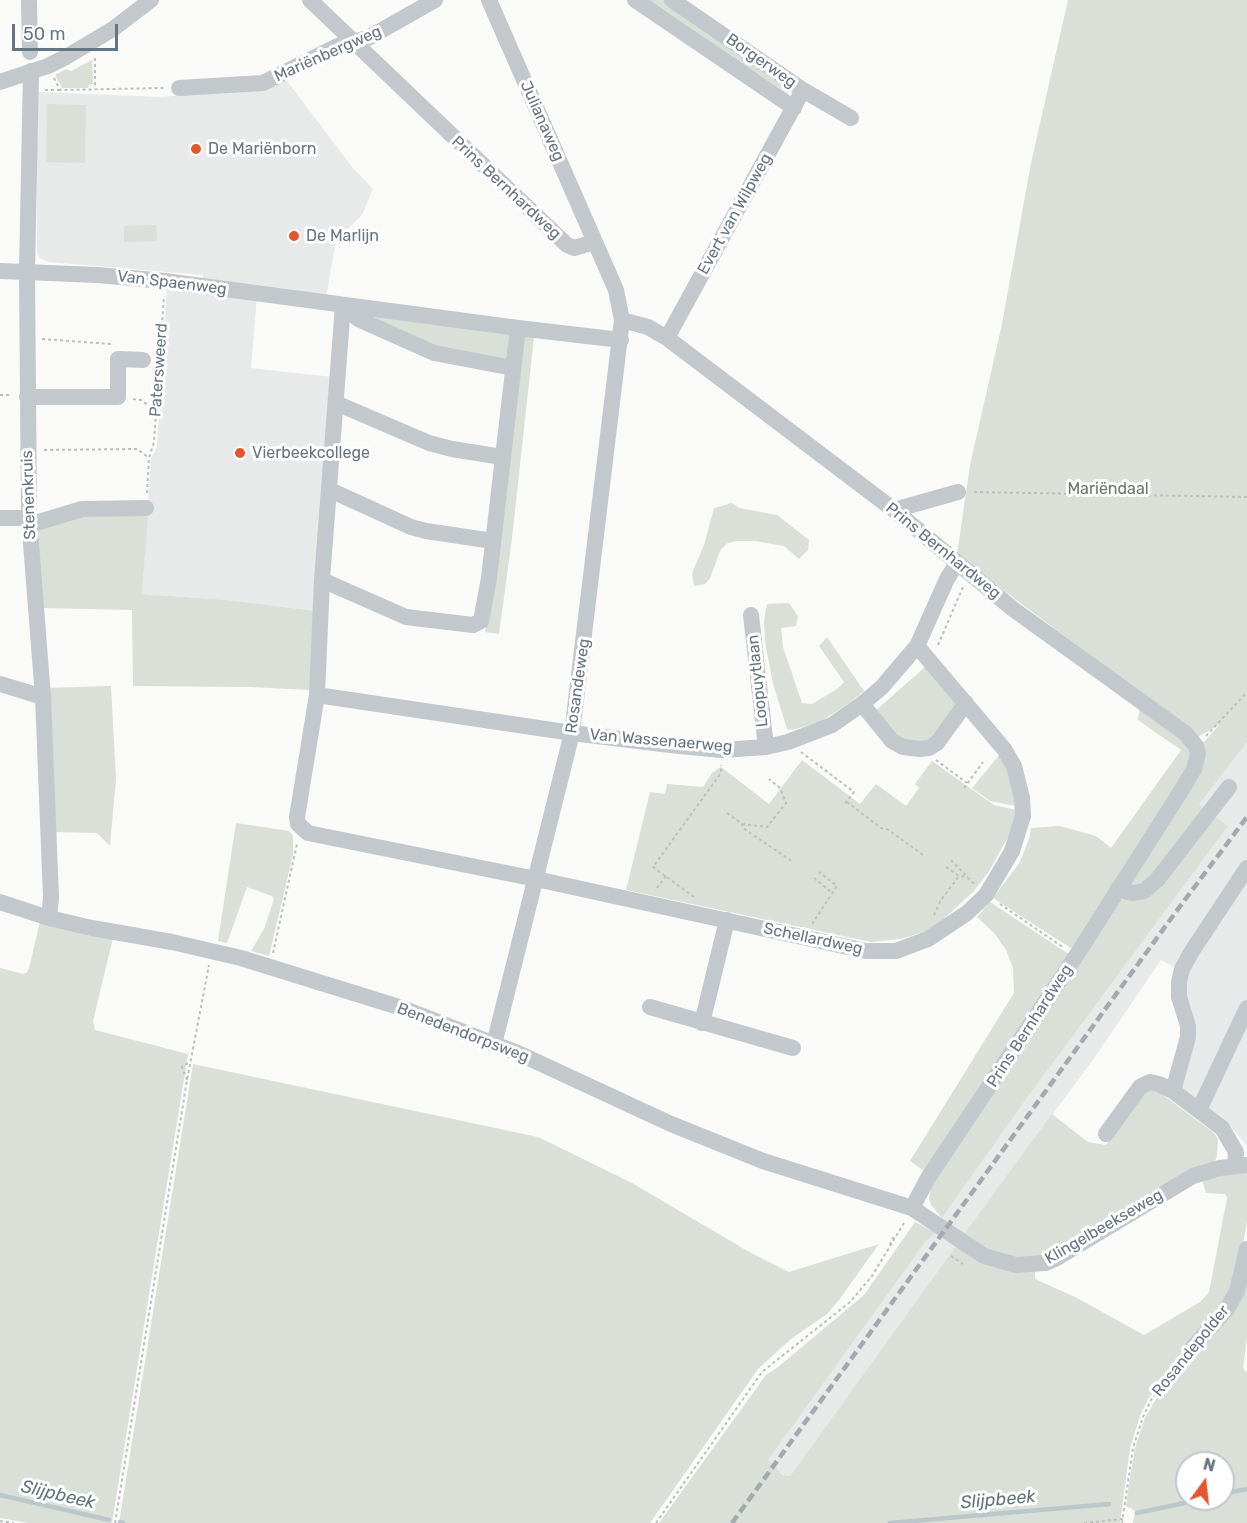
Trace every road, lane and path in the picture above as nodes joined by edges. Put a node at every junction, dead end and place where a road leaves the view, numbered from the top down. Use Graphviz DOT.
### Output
graph roads {
  1 [pos="29,0"];
  2 [pos="151,0"];
  3 [pos="310,0"];
  4 [pos="435,0"];
  5 [pos="489,0"];
  6 [pos="635,0"];
  7 [pos="672,0"];
  8 [pos="95,40"];
  9 [pos="353,43"];
  10 [pos="30,52"];
  11 [pos="48,66"];
  12 [pos="31,72"];
  13 [pos="0,82"];
  14 [pos="96,88"];
  15 [pos="179,88"];
  16 [pos="803,90"];
  17 [pos="794,108"];
  18 [pos="851,118"];
  19 [pos="595,242"];
  20 [pos="0,271"];
  21 [pos="27,271"];
  22 [pos="165,281"];
  23 [pos="343,305"];
  24 [pos="622,320"];
  25 [pos="518,328"];
  26 [pos="27,338"];
  27 [pos="667,338"];
  28 [pos="621,340"];
  29 [pos="118,359"];
  30 [pos="142,360"];
  31 [pos="513,368"];
  32 [pos="27,397"];
  33 [pos="118,397"];
  34 [pos="336,403"];
  35 [pos="156,411"];
  36 [pos="28,451"];
  37 [pos="502,457"];
  38 [pos="149,458"];
  39 [pos="330,490"];
  40 [pos="958,492"];
  41 [pos="1247,497"];
  42 [pos="146,508"];
  43 [pos="894,510"];
  44 [pos="0,518"];
  45 [pos="29,522"];
  46 [pos="493,541"];
  47 [pos="963,568"];
  48 [pos="322,580"];
  49 [pos="751,615"];
  50 [pos="918,646"];
  51 [pos="930,660"];
  52 [pos="0,684"];
  53 [pos="1247,692"];
  54 [pos="316,695"];
  55 [pos="43,697"];
  56 [pos="966,703"];
  57 [pos="862,704"];
  58 [pos="572,733"];
  59 [pos="1196,747"];
  60 [pos="920,748"];
  61 [pos="722,750"];
  62 [pos="775,750"];
  63 [pos="800,752"];
  64 [pos="983,762"];
  65 [pos="842,777"];
  66 [pos="769,779"];
  67 [pos="839,781"];
  68 [pos="967,783"];
  69 [pos="1229,787"];
  70 [pos="964,788"];
  71 [pos="727,813"];
  72 [pos="742,824"];
  73 [pos="299,825"];
  74 [pos="923,855"];
  75 [pos="951,860"];
  76 [pos="794,862"];
  77 [pos="946,867"];
  78 [pos="1247,868"];
  79 [pos="819,872"];
  80 [pos="959,876"];
  81 [pos="968,877"];
  82 [pos="814,878"];
  83 [pos="536,879"];
  84 [pos="1117,890"];
  85 [pos="831,892"];
  86 [pos="986,895"];
  87 [pos="701,901"];
  88 [pos="0,902"];
  89 [pos="49,918"];
  90 [pos="727,920"];
  91 [pos="939,932"];
  92 [pos="804,938"];
  93 [pos="212,950"];
  94 [pos="1076,956"];
  95 [pos="269,966"];
  96 [pos="650,1007"];
  97 [pos="1247,1008"];
  98 [pos="702,1023"];
  99 [pos="494,1044"];
  100 [pos="793,1048"];
  101 [pos="191,1061"];
  102 [pos="187,1080"];
  103 [pos="1173,1091"];
  104 [pos="1199,1110"];
  105 [pos="1106,1134"];
  106 [pos="1241,1166"];
  107 [pos="912,1208"];
  108 [pos="897,1234"];
  109 [pos="1247,1249"];
  110 [pos="951,1256"];
  111 [pos="963,1264"];
  112 [pos="1193,1347"];
  113 [pos="0,1521"];
  114 [pos="1123,1521"];
  115 [pos="14,1523"];
  116 [pos="115,1523"];
  117 [pos="656,1523"];
  118 [pos="1084,1523"];
  1 -- 10 [label="street"];
  2 -- 8 [label="street"];
  3 -- 9 [label="street, Prins Bernhardweg"];
  4 -- 9 [label="street, Mariënbergweg"];
  5 -- 19 [label="street, Julianaweg"];
  6 -- 17 [label="street, Borgerweg"];
  7 -- 16 [label="street, Borgerweg"];
  8 -- 11 [label="street"];
  8 -- 14 [label="path"];
  9 -- 15 [label="street, Mariënbergweg"];
  9 -- 19 [label="street, Prins Bernhardweg"];
  11 -- 12 [label="street"];
  11 -- 14 [label="path"];
  12 -- 13 [label="street"];
  12 -- 21 [label="street, Stenenkruis"];
  14 -- 15 [label="path"];
  16 -- 17 [label="street, Evert van Wilpweg"];
  16 -- 18 [label="street, Borgerweg"];
  17 -- 27 [label="street, Evert van Wilpweg"];
  19 -- 24 [label="street"];
  20 -- 21 [label="street, Van Spaenweg"];
  21 -- 22 [label="street, Van Spaenweg"];
  21 -- 26 [label="street, Stenenkruis"];
  22 -- 23 [label="street, Van Spaenweg"];
  22 -- 35 [label="path, Patersweerd"];
  23 -- 25 [label="street, Van Spaenweg"];
  23 -- 31 [label="street, Van Spaenweg"];
  23 -- 34 [label="street"];
  24 -- 27 [label="street, Prins Bernhardweg"];
  24 -- 28 [label="street, Rosandeweg"];
  25 -- 28 [label="street, Van Spaenweg"];
  25 -- 31 [label="street"];
  26 -- 29 [label="path"];
  26 -- 32 [label="street, Stenenkruis"];
  27 -- 43 [label="street, Prins Bernhardweg"];
  28 -- 58 [label="street, Rosandeweg"];
  29 -- 30 [label="street"];
  29 -- 33 [label="street"];
  31 -- 37 [label="street"];
  32 -- 33 [label="street"];
  32 -- 36 [label="street, Stenenkruis"];
  33 -- 35 [label="path"];
  34 -- 37 [label="street"];
  34 -- 39 [label="street"];
  35 -- 38 [label="path, Patersweerd"];
  36 -- 38 [label="path"];
  36 -- 45 [label="street, Stenenkruis"];
  37 -- 46 [label="street"];
  38 -- 42 [label="path, Patersweerd"];
  39 -- 46 [label="street"];
  39 -- 48 [label="street"];
  40 -- 41 [label="path"];
  40 -- 43 [label="street"];
  42 -- 45 [label="street"];
  43 -- 47 [label="street, Prins Bernhardweg"];
  44 -- 45 [label="street"];
  45 -- 55 [label="street, Stenenkruis"];
  46 -- 48 [label="street"];
  47 -- 50 [label="street, Van Wassenaerweg"];
  47 -- 51 [label="path"];
  47 -- 59 [label="street, Prins Bernhardweg"];
  48 -- 54 [label="street"];
  49 -- 62 [label="street, Loopuytlaan"];
  50 -- 51 [label="street, Schellardweg"];
  50 -- 57 [label="street, Van Wassenaerweg"];
  51 -- 56 [label="street, Schellardweg"];
  52 -- 55 [label="street"];
  53 -- 59 [label="path"];
  54 -- 58 [label="street, Van Wassenaerweg"];
  54 -- 73 [label="street"];
  55 -- 89 [label="street, Stenenkruis"];
  56 -- 60 [label="street"];
  56 -- 86 [label="street, Schellardweg"];
  57 -- 60 [label="street"];
  57 -- 62 [label="street, Van Wassenaerweg"];
  58 -- 61 [label="street, Van Wassenaerweg"];
  58 -- 83 [label="street, Rosandeweg"];
  59 -- 84 [label="street, Prins Bernhardweg"];
  60 -- 68 [label="path"];
  61 -- 62 [label="street, Van Wassenaerweg"];
  61 -- 87 [label="path"];
  63 -- 67 [label="path"];
  64 -- 68 [label="path"];
  65 -- 67 [label="path"];
  66 -- 72 [label="path"];
  67 -- 74 [label="path"];
  68 -- 70 [label="path"];
  69 -- 84 [label="street"];
  71 -- 72 [label="path"];
  72 -- 76 [label="path"];
  73 -- 83 [label="street, Schellardweg"];
  73 -- 95 [label="path"];
  75 -- 81 [label="path"];
  77 -- 80 [label="path"];
  78 -- 103 [label="street"];
  79 -- 85 [label="path"];
  80 -- 81 [label="path"];
  80 -- 91 [label="path"];
  81 -- 86 [label="path"];
  82 -- 85 [label="path"];
  83 -- 90 [label="street, Schellardweg"];
  83 -- 99 [label="street, Rosandeweg"];
  84 -- 94 [label="street, Prins Bernhardweg"];
  85 -- 92 [label="path"];
  86 -- 91 [label="street, Schellardweg"];
  86 -- 94 [label="path"];
  88 -- 89 [label="street, Benedendorpsweg"];
  89 -- 93 [label="street, Benedendorpsweg"];
  90 -- 92 [label="street, Schellardweg"];
  90 -- 98 [label="street"];
  91 -- 92 [label="street, Schellardweg"];
  93 -- 95 [label="street, Benedendorpsweg"];
  93 -- 101 [label="path"];
  94 -- 107 [label="street, Prins Bernhardweg"];
  95 -- 99 [label="street, Benedendorpsweg"];
  96 -- 98 [label="street"];
  97 -- 104 [label="street"];
  98 -- 100 [label="street"];
  99 -- 107 [label="street, Benedendorpsweg"];
  101 -- 102 [label="path"];
  101 -- 102 [label="path"];
  102 -- 116 [label="path"];
  103 -- 104 [label="street, Klingelbeekseweg"];
  103 -- 105 [label="street, Klingelbeekseweg"];
  104 -- 106 [label="street, Klingelbeekseweg"];
  106 -- 107 [label="street, Klingelbeekseweg"];
  108 -- 117 [label="path"];
  109 -- 112 [label="street, Rosandepolder"];
  110 -- 111 [label="path"];
  112 -- 114 [label="path, Rosandepolder"];
  113 -- 115 [label="path"];
  114 -- 118 [label="path"];
}
